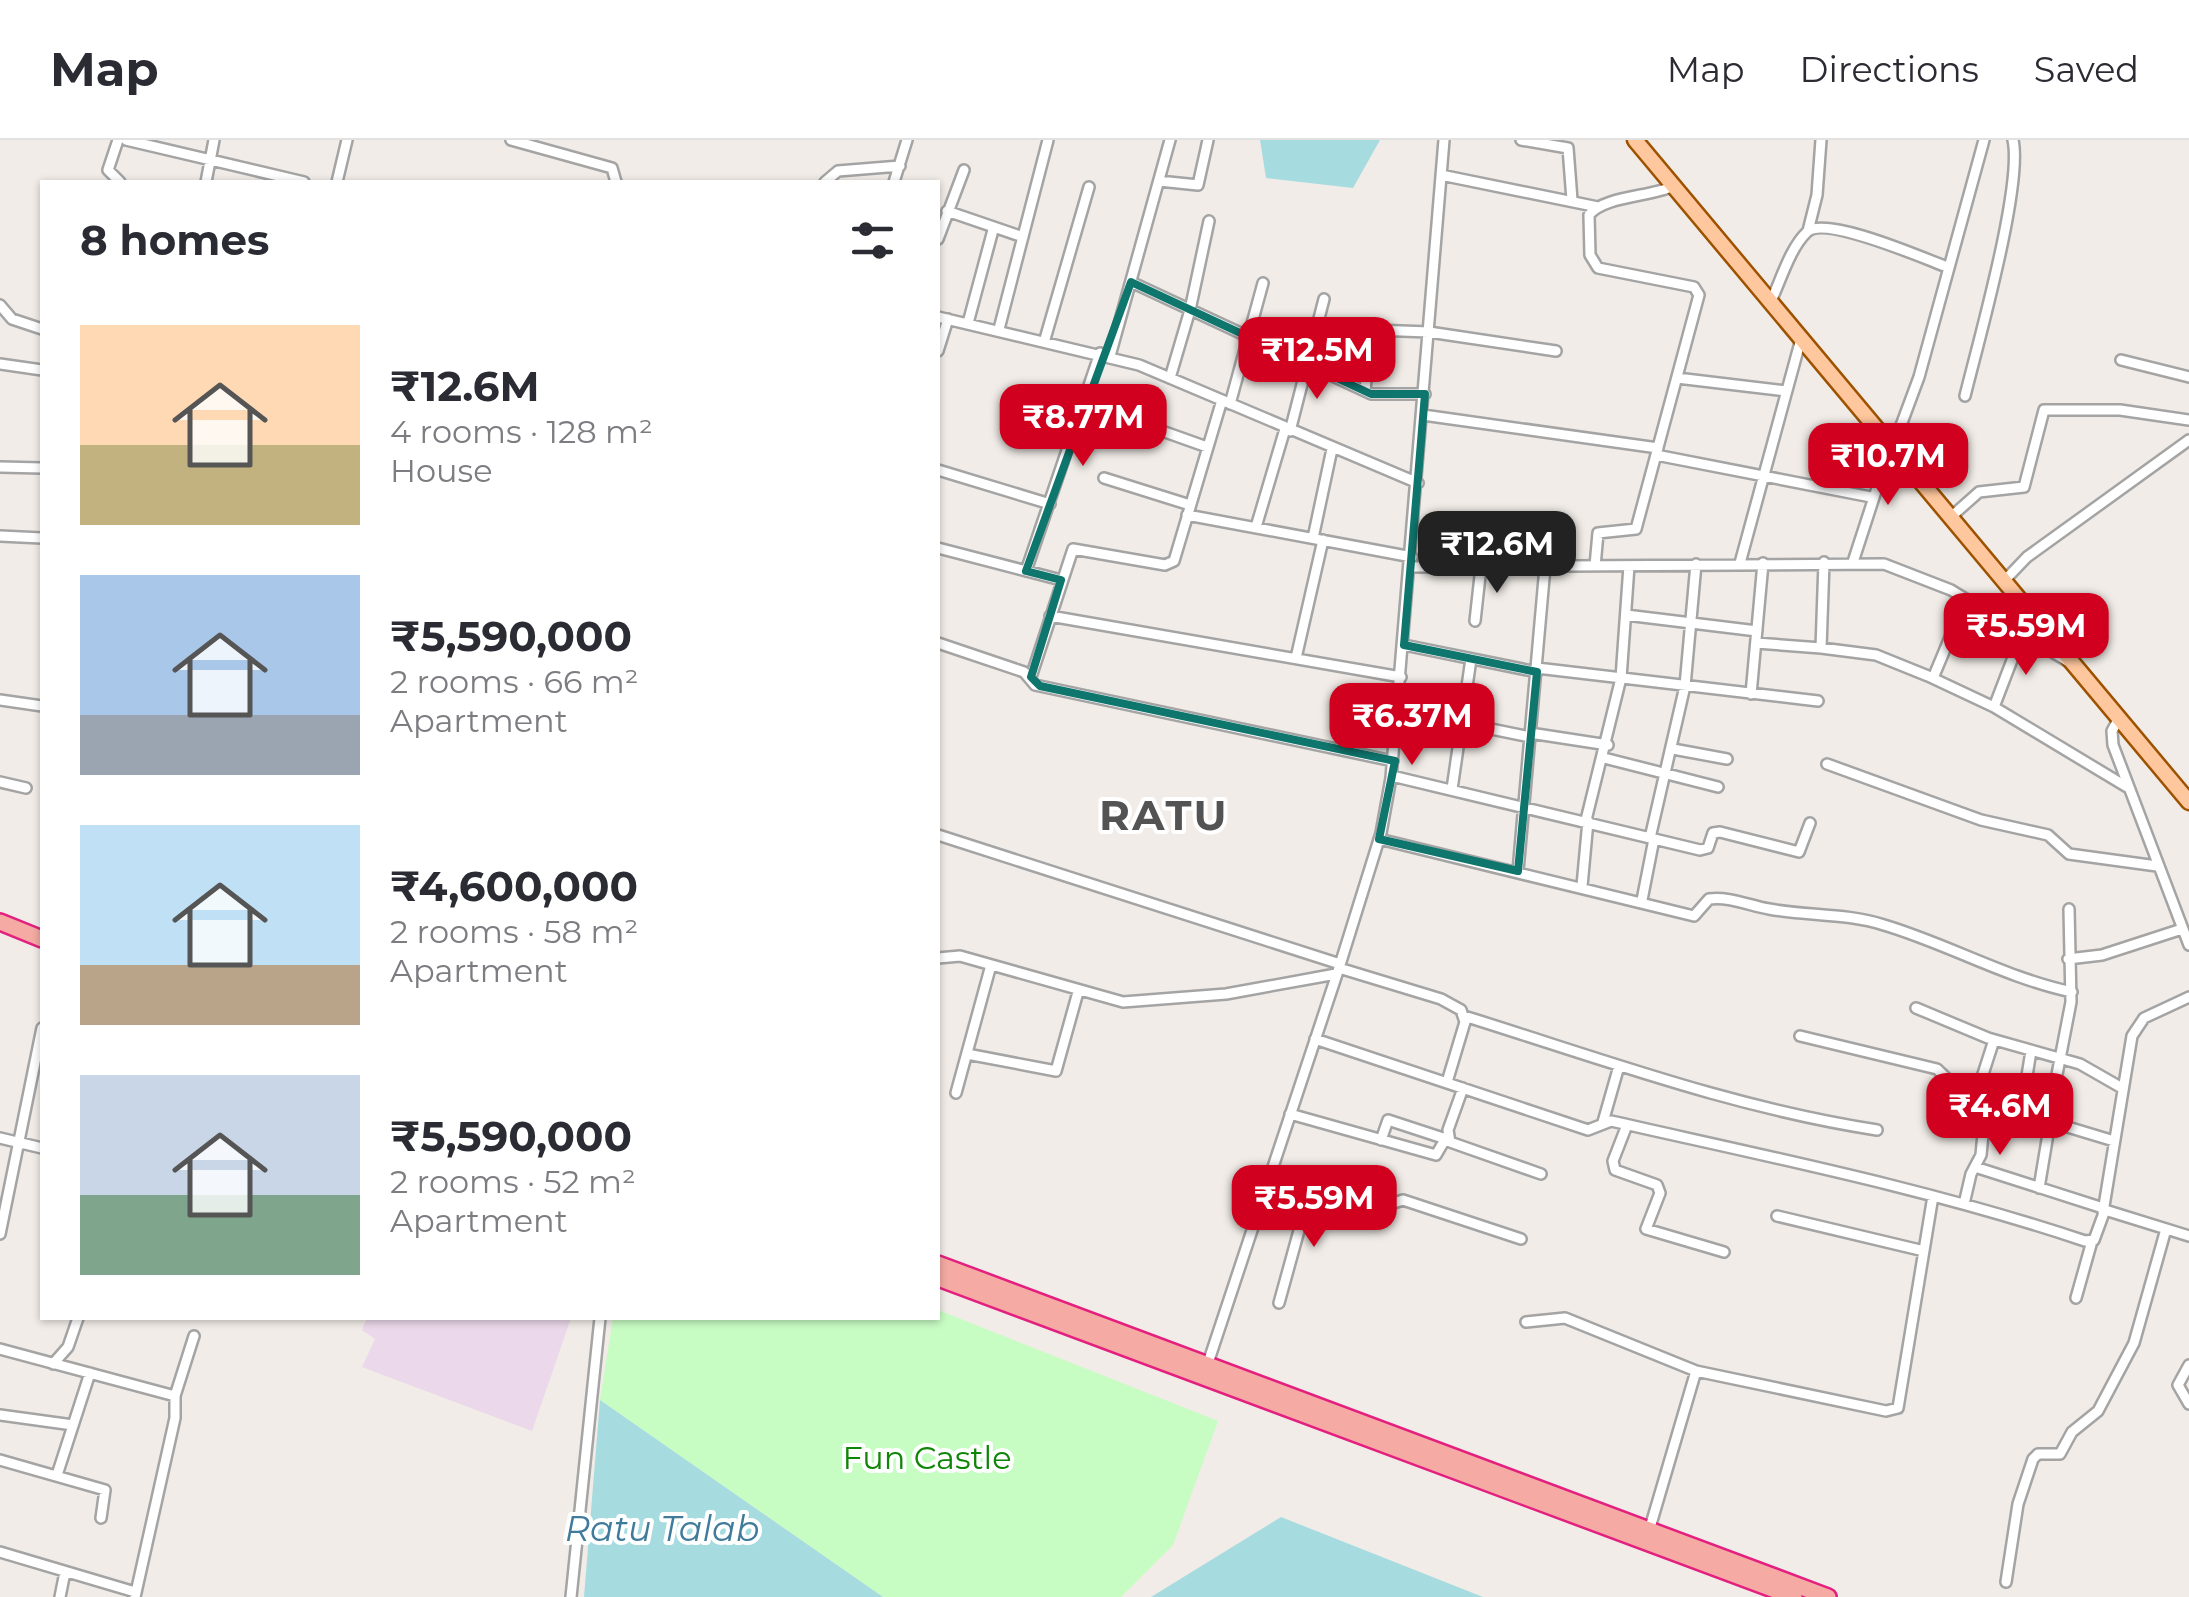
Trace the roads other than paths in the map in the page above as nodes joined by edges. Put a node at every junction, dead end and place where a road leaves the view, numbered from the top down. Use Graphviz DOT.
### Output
graph roads {
  1 [pos="118,140"];
  2 [pos="126,140"];
  3 [pos="214,140"];
  4 [pos="346,140"];
  5 [pos="511,140"];
  6 [pos="908,140"];
  7 [pos="1048,140"];
  8 [pos="1170,140"];
  9 [pos="1208,140"];
  10 [pos="1444,140"];
  11 [pos="1522,140"];
  12 [pos="1636,140"];
  13 [pos="1821,140"];
  14 [pos="1984,140"];
  15 [pos="2012,140"];
  16 [pos="210,162"];
  17 [pos="900,166"];
  18 [pos="964,170"];
  19 [pos="1441,174"];
  20 [pos="118,180"];
  21 [pos="206,180"];
  22 [pos="295,180"];
  23 [pos="337,180"];
  24 [pos="615,180"];
  25 [pos="827,180"];
  26 [pos="895,180"];
  27 [pos="1159,181"];
  28 [pos="1674,186"];
  29 [pos="1089,187"];
  30 [pos="1572,200"];
  31 [pos="1598,206"];
  32 [pos="947,210"];
  33 [pos="1209,221"];
  34 [pos="993,230"];
  35 [pos="1808,231"];
  36 [pos="940,233"];
  37 [pos="1022,237"];
  38 [pos="1947,267"];
  39 [pos="1131,282"];
  40 [pos="1263,282"];
  41 [pos="1324,299"];
  42 [pos="1770,301"];
  43 [pos="0,305"];
  44 [pos="1190,310"];
  45 [pos="943,318"];
  46 [pos="968,323"];
  47 [pos="40,327"];
  48 [pos="998,329"];
  49 [pos="1429,332"];
  50 [pos="1248,337"];
  51 [pos="1045,339"];
  52 [pos="1801,339"];
  53 [pos="1556,351"];
  54 [pos="1105,355"];
  55 [pos="2122,360"];
  56 [pos="0,364"];
  57 [pos="1307,364"];
  58 [pos="40,370"];
  59 [pos="1170,378"];
  60 [pos="1677,378"];
  61 [pos="2189,378"];
  62 [pos="1366,391"];
  63 [pos="1786,391"];
  64 [pos="1424,394"];
  65 [pos="1965,396"];
  66 [pos="1226,402"];
  67 [pos="1423,415"];
  68 [pos="1120,416"];
  69 [pos="2189,420"];
  70 [pos="1288,430"];
  71 [pos="2189,440"];
  72 [pos="1892,446"];
  73 [pos="1208,447"];
  74 [pos="1332,449"];
  75 [pos="1657,452"];
  76 [pos="0,467"];
  77 [pos="40,468"];
  78 [pos="940,471"];
  79 [pos="1763,477"];
  80 [pos="1104,478"];
  81 [pos="1418,483"];
  82 [pos="1871,497"];
  83 [pos="1050,504"];
  84 [pos="1188,510"];
  85 [pos="1952,516"];
  86 [pos="1256,527"];
  87 [pos="0,536"];
  88 [pos="40,538"];
  89 [pos="1318,539"];
  90 [pos="940,549"];
  91 [pos="1411,562"];
  92 [pos="1824,562"];
  93 [pos="1854,562"];
  94 [pos="1740,563"];
  95 [pos="1763,563"];
  96 [pos="1696,564"];
  97 [pos="1595,566"];
  98 [pos="1629,566"];
  99 [pos="1480,567"];
  100 [pos="1545,567"];
  101 [pos="1026,571"];
  102 [pos="1061,580"];
  103 [pos="2005,580"];
  104 [pos="1966,599"];
  105 [pos="1626,615"];
  106 [pos="1050,616"];
  107 [pos="1476,621"];
  108 [pos="1694,623"];
  109 [pos="1757,631"];
  110 [pos="2022,634"];
  111 [pos="1756,643"];
  112 [pos="940,644"];
  113 [pos="1404,644"];
  114 [pos="1821,648"];
  115 [pos="1296,658"];
  116 [pos="1471,658"];
  117 [pos="2072,664"];
  118 [pos="1537,670"];
  119 [pos="1030,677"];
  120 [pos="1401,677"];
  121 [pos="1620,678"];
  122 [pos="1932,678"];
  123 [pos="1684,686"];
  124 [pos="1751,694"];
  125 [pos="0,700"];
  126 [pos="1818,702"];
  127 [pos="40,706"];
  128 [pos="1994,707"];
  129 [pos="1398,710"];
  130 [pos="2119,718"];
  131 [pos="1464,724"];
  132 [pos="1530,735"];
  133 [pos="1608,744"];
  134 [pos="1673,749"];
  135 [pos="1604,758"];
  136 [pos="1726,759"];
  137 [pos="1393,761"];
  138 [pos="1827,764"];
  139 [pos="1392,776"];
  140 [pos="1667,776"];
  141 [pos="0,782"];
  142 [pos="1718,787"];
  143 [pos="2127,787"];
  144 [pos="26,788"];
  145 [pos="1452,789"];
  146 [pos="2189,802"];
  147 [pos="1522,804"];
  148 [pos="1587,820"];
  149 [pos="1810,823"];
  150 [pos="940,835"];
  151 [pos="1379,839"];
  152 [pos="1652,839"];
  153 [pos="2157,866"];
  154 [pos="1518,871"];
  155 [pos="1582,886"];
  156 [pos="1642,900"];
  157 [pos="2069,909"];
  158 [pos="0,912"];
  159 [pos="0,922"];
  160 [pos="2184,924"];
  161 [pos="40,927"];
  162 [pos="40,937"];
  163 [pos="2189,945"];
  164 [pos="940,958"];
  165 [pos="2068,959"];
  166 [pos="991,966"];
  167 [pos="1338,969"];
  168 [pos="1078,992"];
  169 [pos="2072,992"];
  170 [pos="2189,996"];
  171 [pos="1916,1008"];
  172 [pos="1464,1016"];
  173 [pos="1800,1036"];
  174 [pos="40,1039"];
  175 [pos="1315,1039"];
  176 [pos="1994,1040"];
  177 [pos="2031,1051"];
  178 [pos="967,1054"];
  179 [pos="2059,1058"];
  180 [pos="1618,1066"];
  181 [pos="1447,1082"];
  182 [pos="1463,1088"];
  183 [pos="2122,1088"];
  184 [pos="956,1093"];
  185 [pos="1975,1099"];
  186 [pos="1986,1102"];
  187 [pos="2021,1113"];
  188 [pos="1290,1114"];
  189 [pos="2049,1121"];
  190 [pos="1603,1122"];
  191 [pos="1627,1124"];
  192 [pos="1877,1130"];
  193 [pos="1446,1137"];
  194 [pos="0,1138"];
  195 [pos="1381,1140"];
  196 [pos="2114,1141"];
  197 [pos="21,1143"];
  198 [pos="40,1148"];
  199 [pos="1975,1167"];
  200 [pos="1541,1174"];
  201 [pos="1270,1176"];
  202 [pos="1311,1187"];
  203 [pos="2039,1188"];
  204 [pos="1933,1196"];
  205 [pos="1964,1204"];
  206 [pos="2103,1210"];
  207 [pos="1777,1216"];
  208 [pos="2166,1229"];
  209 [pos="0,1234"];
  210 [pos="2189,1236"];
  211 [pos="1522,1239"];
  212 [pos="2092,1241"];
  213 [pos="1724,1252"];
  214 [pos="1924,1252"];
  215 [pos="940,1265"];
  216 [pos="940,1279"];
  217 [pos="2076,1298"];
  218 [pos="1278,1303"];
  219 [pos="77,1320"];
  220 [pos="600,1320"];
  221 [pos="1526,1322"];
  222 [pos="194,1336"];
  223 [pos="0,1349"];
  224 [pos="1208,1362"];
  225 [pos="53,1364"];
  226 [pos="2189,1365"];
  227 [pos="1696,1371"];
  228 [pos="90,1374"];
  229 [pos="175,1396"];
  230 [pos="2189,1404"];
  231 [pos="0,1415"];
  232 [pos="73,1425"];
  233 [pos="0,1460"];
  234 [pos="57,1474"];
  235 [pos="100,1518"];
  236 [pos="1649,1531"];
  237 [pos="0,1552"];
  238 [pos="66,1572"];
  239 [pos="2006,1582"];
  240 [pos="1767,1592"];
  241 [pos="135,1594"];
  242 [pos="60,1597"];
  243 [pos="572,1597"];
  244 [pos="1794,1597"];
  245 [pos="1828,1597"];
  1 -- 20 [label="street"];
  2 -- 16 [label="street"];
  3 -- 16 [label="street"];
  4 -- 23 [label="street"];
  5 -- 24 [label="street"];
  6 -- 17 [label="street"];
  7 -- 37 [label="street"];
  8 -- 27 [label="street"];
  9 -- 27 [label="street"];
  10 -- 19 [label="street"];
  11 -- 30 [label="street"];
  12 -- 28 [label="main road"];
  13 -- 35 [label="street"];
  14 -- 38 [label="street"];
  15 -- 65 [label="street"];
  16 -- 21 [label="street"];
  16 -- 22 [label="street"];
  17 -- 25 [label="street"];
  17 -- 26 [label="street"];
  18 -- 32 [label="street"];
  19 -- 30 [label="street"];
  19 -- 49 [label="street"];
  27 -- 39 [label="street"];
  28 -- 31 [label="street"];
  28 -- 42 [label="main road"];
  29 -- 51 [label="street"];
  30 -- 31 [label="street"];
  31 -- 60 [label="street"];
  32 -- 34 [label="street"];
  32 -- 36 [label="street"];
  33 -- 44 [label="street"];
  34 -- 37 [label="street"];
  34 -- 46 [label="street"];
  35 -- 38 [label="street"];
  35 -- 42 [label="street"];
  37 -- 48 [label="street"];
  38 -- 72 [label="street"];
  39 -- 44 [label="street"];
  39 -- 54 [label="street"];
  40 -- 50 [label="street"];
  41 -- 57 [label="street"];
  42 -- 52 [label="main road"];
  43 -- 47 [label="street"];
  44 -- 50 [label="street"];
  44 -- 59 [label="street"];
  45 -- 46 [label="street"];
  46 -- 48 [label="street"];
  48 -- 51 [label="street"];
  49 -- 53 [label="street"];
  49 -- 62 [label="street"];
  49 -- 64 [label="street"];
  50 -- 57 [label="street"];
  50 -- 66 [label="street"];
  51 -- 54 [label="street"];
  52 -- 63 [label="street"];
  52 -- 72 [label="main road"];
  54 -- 59 [label="street"];
  54 -- 83 [label="street"];
  55 -- 61 [label="street"];
  56 -- 58 [label="street"];
  57 -- 62 [label="street"];
  57 -- 70 [label="street"];
  59 -- 66 [label="street"];
  60 -- 63 [label="street"];
  60 -- 75 [label="street"];
  62 -- 64 [label="street"];
  63 -- 79 [label="street"];
  64 -- 67 [label="street"];
  66 -- 70 [label="street"];
  66 -- 73 [label="street"];
  67 -- 75 [label="street"];
  67 -- 81 [label="street"];
  68 -- 73 [label="street"];
  69 -- 85 [label="street"];
  70 -- 74 [label="street"];
  70 -- 86 [label="street"];
  71 -- 103 [label="street"];
  72 -- 82 [label="street"];
  72 -- 85 [label="main road"];
  73 -- 84 [label="street"];
  74 -- 81 [label="street"];
  74 -- 89 [label="street"];
  75 -- 79 [label="street"];
  75 -- 97 [label="street"];
  76 -- 77 [label="street"];
  78 -- 83 [label="street"];
  79 -- 82 [label="street"];
  79 -- 94 [label="street"];
  80 -- 84 [label="street"];
  81 -- 91 [label="street"];
  82 -- 93 [label="street"];
  83 -- 101 [label="street"];
  84 -- 86 [label="street"];
  84 -- 102 [label="street"];
  85 -- 103 [label="main road"];
  86 -- 89 [label="street"];
  87 -- 88 [label="street"];
  89 -- 91 [label="street"];
  89 -- 115 [label="street"];
  90 -- 101 [label="street"];
  91 -- 99 [label="street"];
  91 -- 113 [label="street"];
  92 -- 93 [label="street"];
  92 -- 95 [label="street"];
  92 -- 114 [label="street"];
  93 -- 104 [label="street"];
  94 -- 95 [label="street"];
  94 -- 96 [label="street"];
  95 -- 109 [label="street"];
  96 -- 98 [label="street"];
  96 -- 108 [label="street"];
  97 -- 98 [label="street"];
  97 -- 100 [label="street"];
  98 -- 105 [label="street"];
  99 -- 100 [label="street"];
  99 -- 107 [label="street"];
  100 -- 118 [label="street"];
  101 -- 102 [label="street"];
  102 -- 106 [label="street"];
  103 -- 117 [label="main road"];
  104 -- 110 [label="street"];
  104 -- 122 [label="street"];
  105 -- 108 [label="street"];
  105 -- 121 [label="street"];
  106 -- 115 [label="street"];
  106 -- 119 [label="street"];
  108 -- 109 [label="street"];
  108 -- 123 [label="street"];
  109 -- 111 [label="street"];
  110 -- 117 [label="street"];
  110 -- 128 [label="street"];
  111 -- 114 [label="street"];
  111 -- 124 [label="street"];
  112 -- 119 [label="street"];
  113 -- 116 [label="street"];
  113 -- 120 [label="street"];
  114 -- 122 [label="street"];
  115 -- 120 [label="street"];
  116 -- 118 [label="street"];
  116 -- 131 [label="street"];
  117 -- 130 [label="main road"];
  118 -- 121 [label="street"];
  118 -- 132 [label="street"];
  119 -- 137 [label="street"];
  120 -- 129 [label="street"];
  121 -- 123 [label="street"];
  121 -- 133 [label="street"];
  122 -- 128 [label="street"];
  123 -- 124 [label="street"];
  123 -- 134 [label="street"];
  124 -- 126 [label="street"];
  125 -- 127 [label="street"];
  128 -- 143 [label="street"];
  129 -- 131 [label="street"];
  129 -- 137 [label="street"];
  130 -- 143 [label="street"];
  130 -- 146 [label="main road"];
  131 -- 132 [label="street"];
  131 -- 145 [label="street"];
  132 -- 133 [label="street"];
  132 -- 147 [label="street"];
  133 -- 135 [label="street"];
  134 -- 136 [label="street"];
  134 -- 140 [label="street"];
  135 -- 140 [label="street"];
  135 -- 148 [label="street"];
  137 -- 139 [label="street"];
  138 -- 153 [label="street"];
  139 -- 145 [label="street"];
  139 -- 151 [label="street"];
  140 -- 142 [label="street"];
  140 -- 152 [label="street"];
  141 -- 144 [label="street"];
  143 -- 153 [label="street"];
  145 -- 147 [label="street"];
  147 -- 148 [label="street"];
  147 -- 154 [label="street"];
  148 -- 152 [label="street"];
  148 -- 155 [label="street"];
  149 -- 152 [label="street"];
  150 -- 167 [label="street"];
  151 -- 154 [label="street"];
  151 -- 167 [label="street"];
  152 -- 156 [label="street"];
  153 -- 160 [label="street"];
  154 -- 155 [label="street"];
  155 -- 156 [label="street"];
  156 -- 169 [label="street"];
  157 -- 165 [label="street"];
  158 -- 161 [label="highway"];
  159 -- 162 [label="highway"];
  160 -- 163 [label="street"];
  160 -- 165 [label="street"];
  164 -- 166 [label="street"];
  165 -- 169 [label="street"];
  166 -- 168 [label="street"];
  166 -- 178 [label="street"];
  167 -- 168 [label="street"];
  167 -- 172 [label="street"];
  167 -- 175 [label="street"];
  168 -- 178 [label="street"];
  169 -- 179 [label="street"];
  170 -- 183 [label="street"];
  171 -- 176 [label="street"];
  172 -- 180 [label="street"];
  172 -- 181 [label="street"];
  173 -- 185 [label="street"];
  174 -- 197 [label="street"];
  175 -- 181 [label="street"];
  175 -- 188 [label="street"];
  176 -- 177 [label="street"];
  176 -- 185 [label="street"];
  177 -- 179 [label="street"];
  177 -- 187 [label="street"];
  178 -- 184 [label="street"];
  179 -- 183 [label="street"];
  179 -- 189 [label="street"];
  180 -- 190 [label="street"];
  180 -- 192 [label="street"];
  181 -- 182 [label="street"];
  182 -- 190 [label="street"];
  182 -- 193 [label="street"];
  183 -- 196 [label="street"];
  185 -- 186 [label="street"];
  186 -- 187 [label="street"];
  186 -- 199 [label="street"];
  187 -- 189 [label="street"];
  188 -- 195 [label="street"];
  188 -- 201 [label="street"];
  189 -- 196 [label="street"];
  189 -- 203 [label="street"];
  190 -- 191 [label="street"];
  191 -- 204 [label="street"];
  191 -- 213 [label="street"];
  193 -- 195 [label="street"];
  193 -- 195 [label="street"];
  193 -- 200 [label="street"];
  194 -- 197 [label="street"];
  196 -- 206 [label="street"];
  197 -- 198 [label="street"];
  197 -- 209 [label="street"];
  199 -- 203 [label="street"];
  199 -- 205 [label="street"];
  201 -- 202 [label="street"];
  201 -- 224 [label="street"];
  202 -- 211 [label="street"];
  202 -- 218 [label="street"];
  203 -- 206 [label="street"];
  204 -- 205 [label="street"];
  204 -- 214 [label="street"];
  205 -- 212 [label="street"];
  206 -- 208 [label="street"];
  206 -- 212 [label="street"];
  207 -- 214 [label="street"];
  208 -- 210 [label="street"];
  208 -- 239 [label="street"];
  212 -- 217 [label="street"];
  214 -- 227 [label="street"];
  215 -- 224 [label="highway"];
  216 -- 240 [label="highway"];
  219 -- 225 [label="street"];
  220 -- 243 [label="street"];
  221 -- 227 [label="street"];
  222 -- 229 [label="street"];
  223 -- 225 [label="street"];
  224 -- 236 [label="highway"];
  225 -- 228 [label="street"];
  226 -- 230 [label="street"];
  227 -- 236 [label="street"];
  228 -- 229 [label="street"];
  228 -- 232 [label="street"];
  229 -- 241 [label="street"];
  231 -- 232 [label="street"];
  232 -- 234 [label="street"];
  233 -- 234 [label="street"];
  234 -- 235 [label="street"];
  236 -- 245 [label="highway"];
  237 -- 238 [label="street"];
  238 -- 241 [label="street"];
  238 -- 242 [label="street"];
  240 -- 244 [label="highway"];
}
